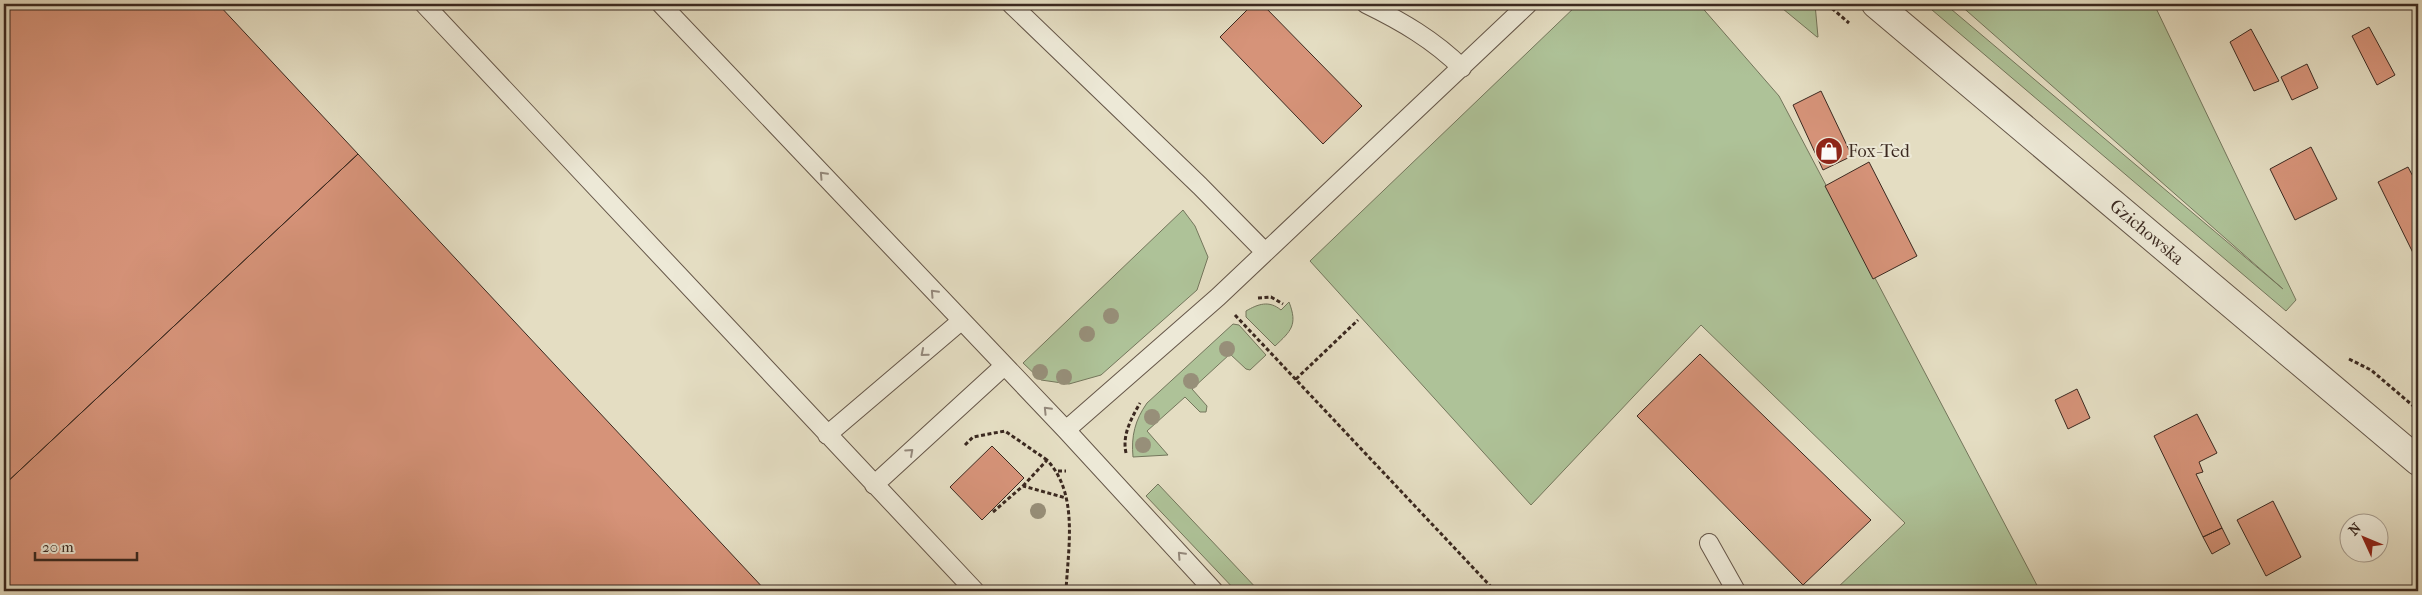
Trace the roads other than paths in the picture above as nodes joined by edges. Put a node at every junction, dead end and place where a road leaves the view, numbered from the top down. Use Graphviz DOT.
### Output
graph roads {
  1 [pos="424,4"];
  2 [pos="661,4"];
  3 [pos="1011,4"];
  4 [pos="1366,4"];
  5 [pos="1528,4"];
  6 [pos="1876,4"];
  7 [pos="1462,68"];
  8 [pos="1265,252"];
  9 [pos="962,322"];
  10 [pos="1004,366"];
  11 [pos="1066,430"];
  12 [pos="827,435"];
  13 [pos="2418,461"];
  14 [pos="874,484"];
  15 [pos="1709,543"];
  16 [pos="975,591"];
  17 [pos="1214,591"];
  18 [pos="1736,591"];
  1 -- 12 [label="lane"];
  9 -- 2 [label="lane, one-way"];
  3 -- 8 [label="lane"];
  4 -- 7 [label="lane"];
  5 -- 7 [label="lane"];
  6 -- 13 [label="street, Gzichowska"];
  7 -- 8 [label="lane"];
  8 -- 11 [label="lane"];
  9 -- 10 [label="lane"];
  9 -- 12 [label="lane, one-way"];
  11 -- 10 [label="lane, one-way"];
  14 -- 10 [label="lane, one-way"];
  17 -- 11 [label="lane, one-way"];
  12 -- 14 [label="lane"];
  14 -- 16 [label="lane"];
  15 -- 18 [label="lane"];
}
